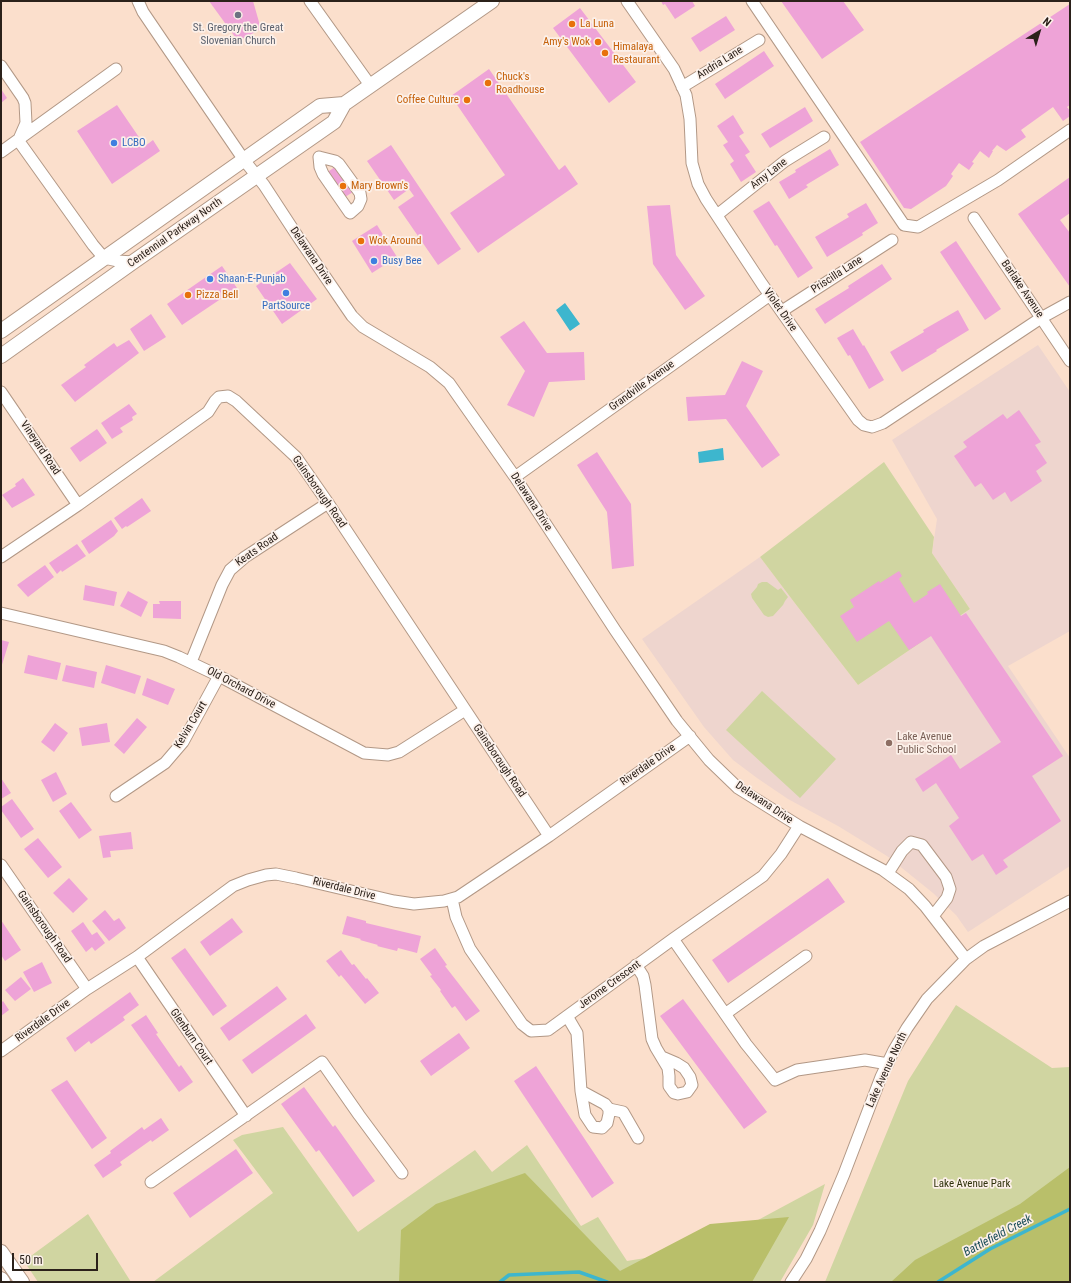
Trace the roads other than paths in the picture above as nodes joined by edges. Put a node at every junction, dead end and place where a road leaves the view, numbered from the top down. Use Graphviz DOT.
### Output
graph roads {
  1 [pos="138,1"];
  2 [pos="310,1"];
  3 [pos="492,1"];
  4 [pos="627,1"];
  5 [pos="752,1"];
  6 [pos="758,40"];
  7 [pos="1,66"];
  8 [pos="116,69"];
  9 [pos="370,85"];
  10 [pos="682,87"];
  11 [pos="344,104"];
  12 [pos="1070,130"];
  13 [pos="824,137"];
  14 [pos="18,140"];
  15 [pos="1,152"];
  16 [pos="244,160"];
  17 [pos="319,162"];
  18 [pos="256,176"];
  19 [pos="717,215"];
  20 [pos="974,218"];
  21 [pos="892,240"];
  22 [pos="104,258"];
  23 [pos="134,262"];
  24 [pos="770,295"];
  25 [pos="1070,302"];
  26 [pos="782,311"];
  27 [pos="1041,318"];
  28 [pos="16,320"];
  29 [pos="1,331"];
  30 [pos="1,340"];
  31 [pos="1,356"];
  32 [pos="1070,361"];
  33 [pos="1,392"];
  34 [pos="515,477"];
  35 [pos="328,503"];
  36 [pos="78,504"];
  37 [pos="1,557"];
  38 [pos="1,613"];
  39 [pos="191,662"];
  40 [pos="219,676"];
  41 [pos="465,710"];
  42 [pos="690,736"];
  43 [pos="116,796"];
  44 [pos="799,826"];
  45 [pos="550,836"];
  46 [pos="1,865"];
  47 [pos="888,873"];
  48 [pos="452,899"];
  49 [pos="1070,901"];
  50 [pos="933,916"];
  51 [pos="673,939"];
  52 [pos="806,956"];
  53 [pos="137,957"];
  54 [pos="966,959"];
  55 [pos="636,965"];
  56 [pos="87,989"];
  57 [pos="725,1014"];
  58 [pos="567,1016"];
  59 [pos="1,1051"];
  60 [pos="662,1057"];
  61 [pos="888,1064"];
  62 [pos="581,1091"];
  63 [pos="609,1108"];
  64 [pos="246,1116"];
  65 [pos="638,1138"];
  66 [pos="402,1173"];
  67 [pos="152,1182"];
  68 [pos="1,1252"];
  69 [pos="1,1279"];
  70 [pos="3,1282"];
  71 [pos="22,1282"];
  72 [pos="791,1282"];
  1 -- 16 [label="street, Delawana Drive"];
  2 -- 9 [label="street"];
  3 -- 9 [label="main road, Centennial Parkway North"];
  4 -- 10 [label="street, Violet Drive"];
  5 -- 12 [label="street"];
  6 -- 10 [label="street, Andria Lane"];
  7 -- 14 [label="street"];
  8 -- 14 [label="street"];
  9 -- 11 [label="main road, Centennial Parkway North"];
  10 -- 19 [label="street, Violet Drive"];
  11 -- 16 [label="main road, Centennial Parkway North"];
  11 -- 18 [label="main road, Centennial Parkway North"];
  13 -- 19 [label="street, Amy Lane"];
  14 -- 15 [label="street"];
  14 -- 22 [label="street"];
  16 -- 18 [label="street, Delawana Drive"];
  16 -- 22 [label="main road, Centennial Parkway North"];
  17 -- 17 [label="street"];
  18 -- 23 [label="main road, Centennial Parkway North"];
  18 -- 34 [label="street, Delawana Drive"];
  19 -- 24 [label="street, Violet Drive"];
  20 -- 27 [label="street, Barlake Avenue"];
  21 -- 26 [label="street, Priscilla Lane"];
  22 -- 23 [label="street"];
  22 -- 28 [label="main road, Centennial Parkway North"];
  23 -- 31 [label="main road, Centennial Parkway North"];
  24 -- 26 [label="street, Violet Drive"];
  24 -- 34 [label="street, Grandville Avenue"];
  25 -- 27 [label="street"];
  26 -- 27 [label="street, Violet Drive"];
  27 -- 32 [label="street, Barlake Avenue"];
  28 -- 29 [label="main road, Centennial Parkway North"];
  28 -- 30 [label="street"];
  33 -- 36 [label="street, Vineyard Road"];
  34 -- 42 [label="street, Delawana Drive"];
  35 -- 36 [label="street, Gainsborough Road"];
  35 -- 39 [label="street, Keats Road"];
  35 -- 41 [label="street, Gainsborough Road"];
  36 -- 37 [label="street, Gainsborough Road"];
  38 -- 39 [label="street, Old Orchard Drive"];
  39 -- 40 [label="street, Old Orchard Drive"];
  40 -- 41 [label="street, Old Orchard Drive"];
  40 -- 43 [label="street, Kelvin Court"];
  41 -- 45 [label="street, Gainsborough Road"];
  42 -- 44 [label="street, Delawana Drive"];
  42 -- 45 [label="street, Riverdale Drive"];
  44 -- 47 [label="street, Delawana Drive"];
  44 -- 51 [label="street, Jerome Crescent"];
  45 -- 48 [label="street, Riverdale Drive"];
  46 -- 56 [label="street, Gainsborough Road"];
  47 -- 50 [label="street, Delawana Drive"];
  47 -- 50 [label="street"];
  48 -- 53 [label="street, Riverdale Drive"];
  48 -- 58 [label="street, Jerome Crescent"];
  49 -- 54 [label="street, Lake Avenue North"];
  50 -- 54 [label="street, Delawana Drive"];
  51 -- 55 [label="street, Jerome Crescent"];
  51 -- 57 [label="street"];
  52 -- 57 [label="street"];
  53 -- 56 [label="street, Riverdale Drive"];
  53 -- 64 [label="street, Glenburn Court"];
  54 -- 61 [label="street, Lake Avenue North"];
  55 -- 58 [label="street, Jerome Crescent"];
  55 -- 60 [label="street"];
  56 -- 59 [label="street, Riverdale Drive"];
  57 -- 61 [label="street"];
  58 -- 62 [label="street"];
  61 -- 72 [label="street, Lake Avenue North"];
  62 -- 63 [label="street"];
  62 -- 63 [label="street"];
  63 -- 65 [label="street"];
  64 -- 66 [label="street"];
  64 -- 67 [label="street"];
  68 -- 71 [label="main road"];
  69 -- 70 [label="main road"];
}
